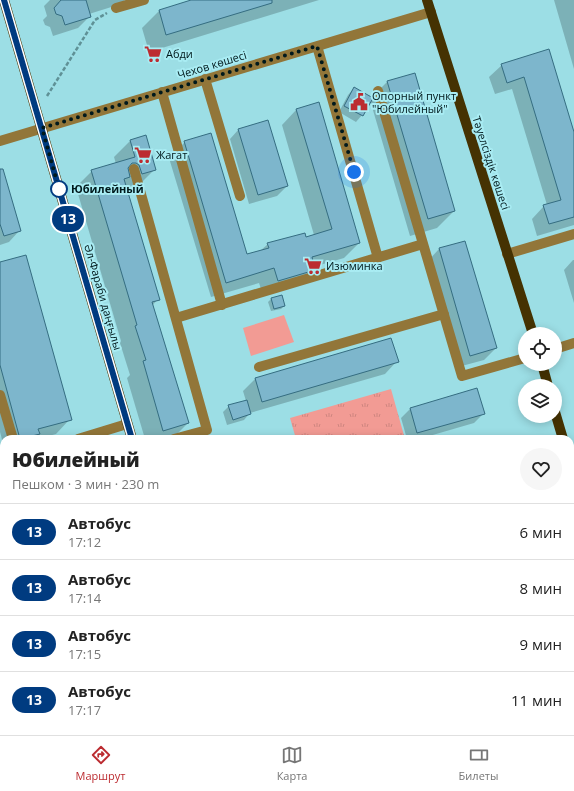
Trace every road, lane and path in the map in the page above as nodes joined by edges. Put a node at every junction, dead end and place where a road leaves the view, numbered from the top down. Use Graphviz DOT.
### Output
graph roads {
  1 [pos="4,0"];
  2 [pos="144,0"];
  3 [pos="427,0"];
  4 [pos="116,8"];
  5 [pos="431,12"];
  6 [pos="317,46"];
  7 [pos="205,79"];
  8 [pos="378,91"];
  9 [pos="162,92"];
  10 [pos="47,96"];
  11 [pos="42,128"];
  12 [pos="0,141"];
  13 [pos="134,169"];
  14 [pos="240,196"];
  15 [pos="574,234"];
  16 [pos="423,244"];
  17 [pos="507,254"];
  18 [pos="378,258"];
  19 [pos="222,305"];
  20 [pos="444,314"];
  21 [pos="176,318"];
  22 [pos="531,327"];
  23 [pos="574,343"];
  24 [pos="562,347"];
  25 [pos="518,360"];
  26 [pos="259,368"];
  27 [pos="0,395"];
  28 [pos="558,423"];
  29 [pos="127,424"];
  30 [pos="12,435"];
  31 [pos="91,435"];
  32 [pos="131,435"];
  33 [pos="189,435"];
  34 [pos="562,435"];
  1 -- 11 [label="main road, Әл-Фараби даңғылы"];
  2 -- 4 [label="street"];
  3 -- 5 [label="main road, Тәуелсіздік көшесі"];
  4 -- 10 [label="path"];
  5 -- 6 [label="street, Чехов көшесі"];
  5 -- 17 [label="main road, Тәуелсіздік көшесі"];
  6 -- 7 [label="street, Чехов көшесі"];
  6 -- 18 [label="street"];
  7 -- 9 [label="street, Чехов көшесі"];
  7 -- 14 [label="street"];
  8 -- 16 [label="street"];
  9 -- 11 [label="street, Чехов көшесі"];
  9 -- 19 [label="street"];
  11 -- 12 [label="street, Чехов көшесі"];
  11 -- 29 [label="main road, Әл-Фараби даңғылы"];
  13 -- 21 [label="street"];
  15 -- 17 [label="street"];
  16 -- 18 [label="street"];
  16 -- 20 [label="street"];
  17 -- 22 [label="main road, Тәуелсіздік көшесі"];
  18 -- 19 [label="street"];
  19 -- 21 [label="street"];
  20 -- 25 [label="street"];
  20 -- 26 [label="street"];
  21 -- 33 [label="street"];
  23 -- 24 [label="street"];
  27 -- 30 [label="street"];
  28 -- 34 [label="main road"];
  29 -- 31 [label="street"];
  29 -- 32 [label="main road, Әл-Фараби даңғылы"];
}
